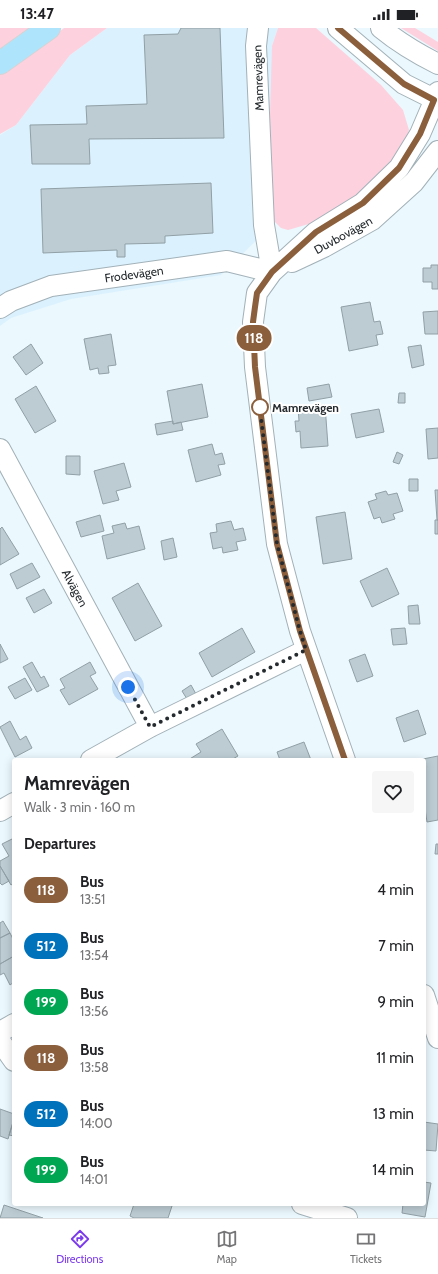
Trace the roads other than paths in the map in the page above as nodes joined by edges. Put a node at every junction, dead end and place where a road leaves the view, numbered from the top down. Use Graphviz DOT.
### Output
graph roads {
  1 [pos="49,28"];
  2 [pos="258,28"];
  3 [pos="338,28"];
  4 [pos="381,28"];
  5 [pos="0,63"];
  6 [pos="438,64"];
  7 [pos="437,98"];
  8 [pos="438,151"];
  9 [pos="272,272"];
  10 [pos="0,308"];
  11 [pos="0,449"];
  12 [pos="306,650"];
  13 [pos="150,727"];
  14 [pos="95,758"];
  15 [pos="344,758"];
  16 [pos="12,804"];
  17 [pos="0,811"];
  18 [pos="426,1001"];
  19 [pos="12,1025"];
  20 [pos="0,1032"];
  21 [pos="438,1038"];
  22 [pos="0,1041"];
  23 [pos="12,1058"];
  24 [pos="308,1206"];
  25 [pos="347,1218"];
  1 -- 5 [label="main road"];
  2 -- 9 [label="street, Mamrevägen"];
  3 -- 7 [label="street"];
  4 -- 6 [label="street"];
  7 -- 9 [label="street, Duvbovägen"];
  8 -- 9 [label="street, Duvbovägen"];
  9 -- 10 [label="street, Frodevägen"];
  9 -- 12 [label="street, Duvbovägen"];
  11 -- 13 [label="street, Alvägen"];
  12 -- 13 [label="street"];
  12 -- 15 [label="street, Duvbovägen"];
  13 -- 14 [label="street"];
  16 -- 17 [label="street"];
  18 -- 21 [label="street"];
  19 -- 20 [label="street"];
  22 -- 23 [label="street"];
  24 -- 25 [label="street"];
}
